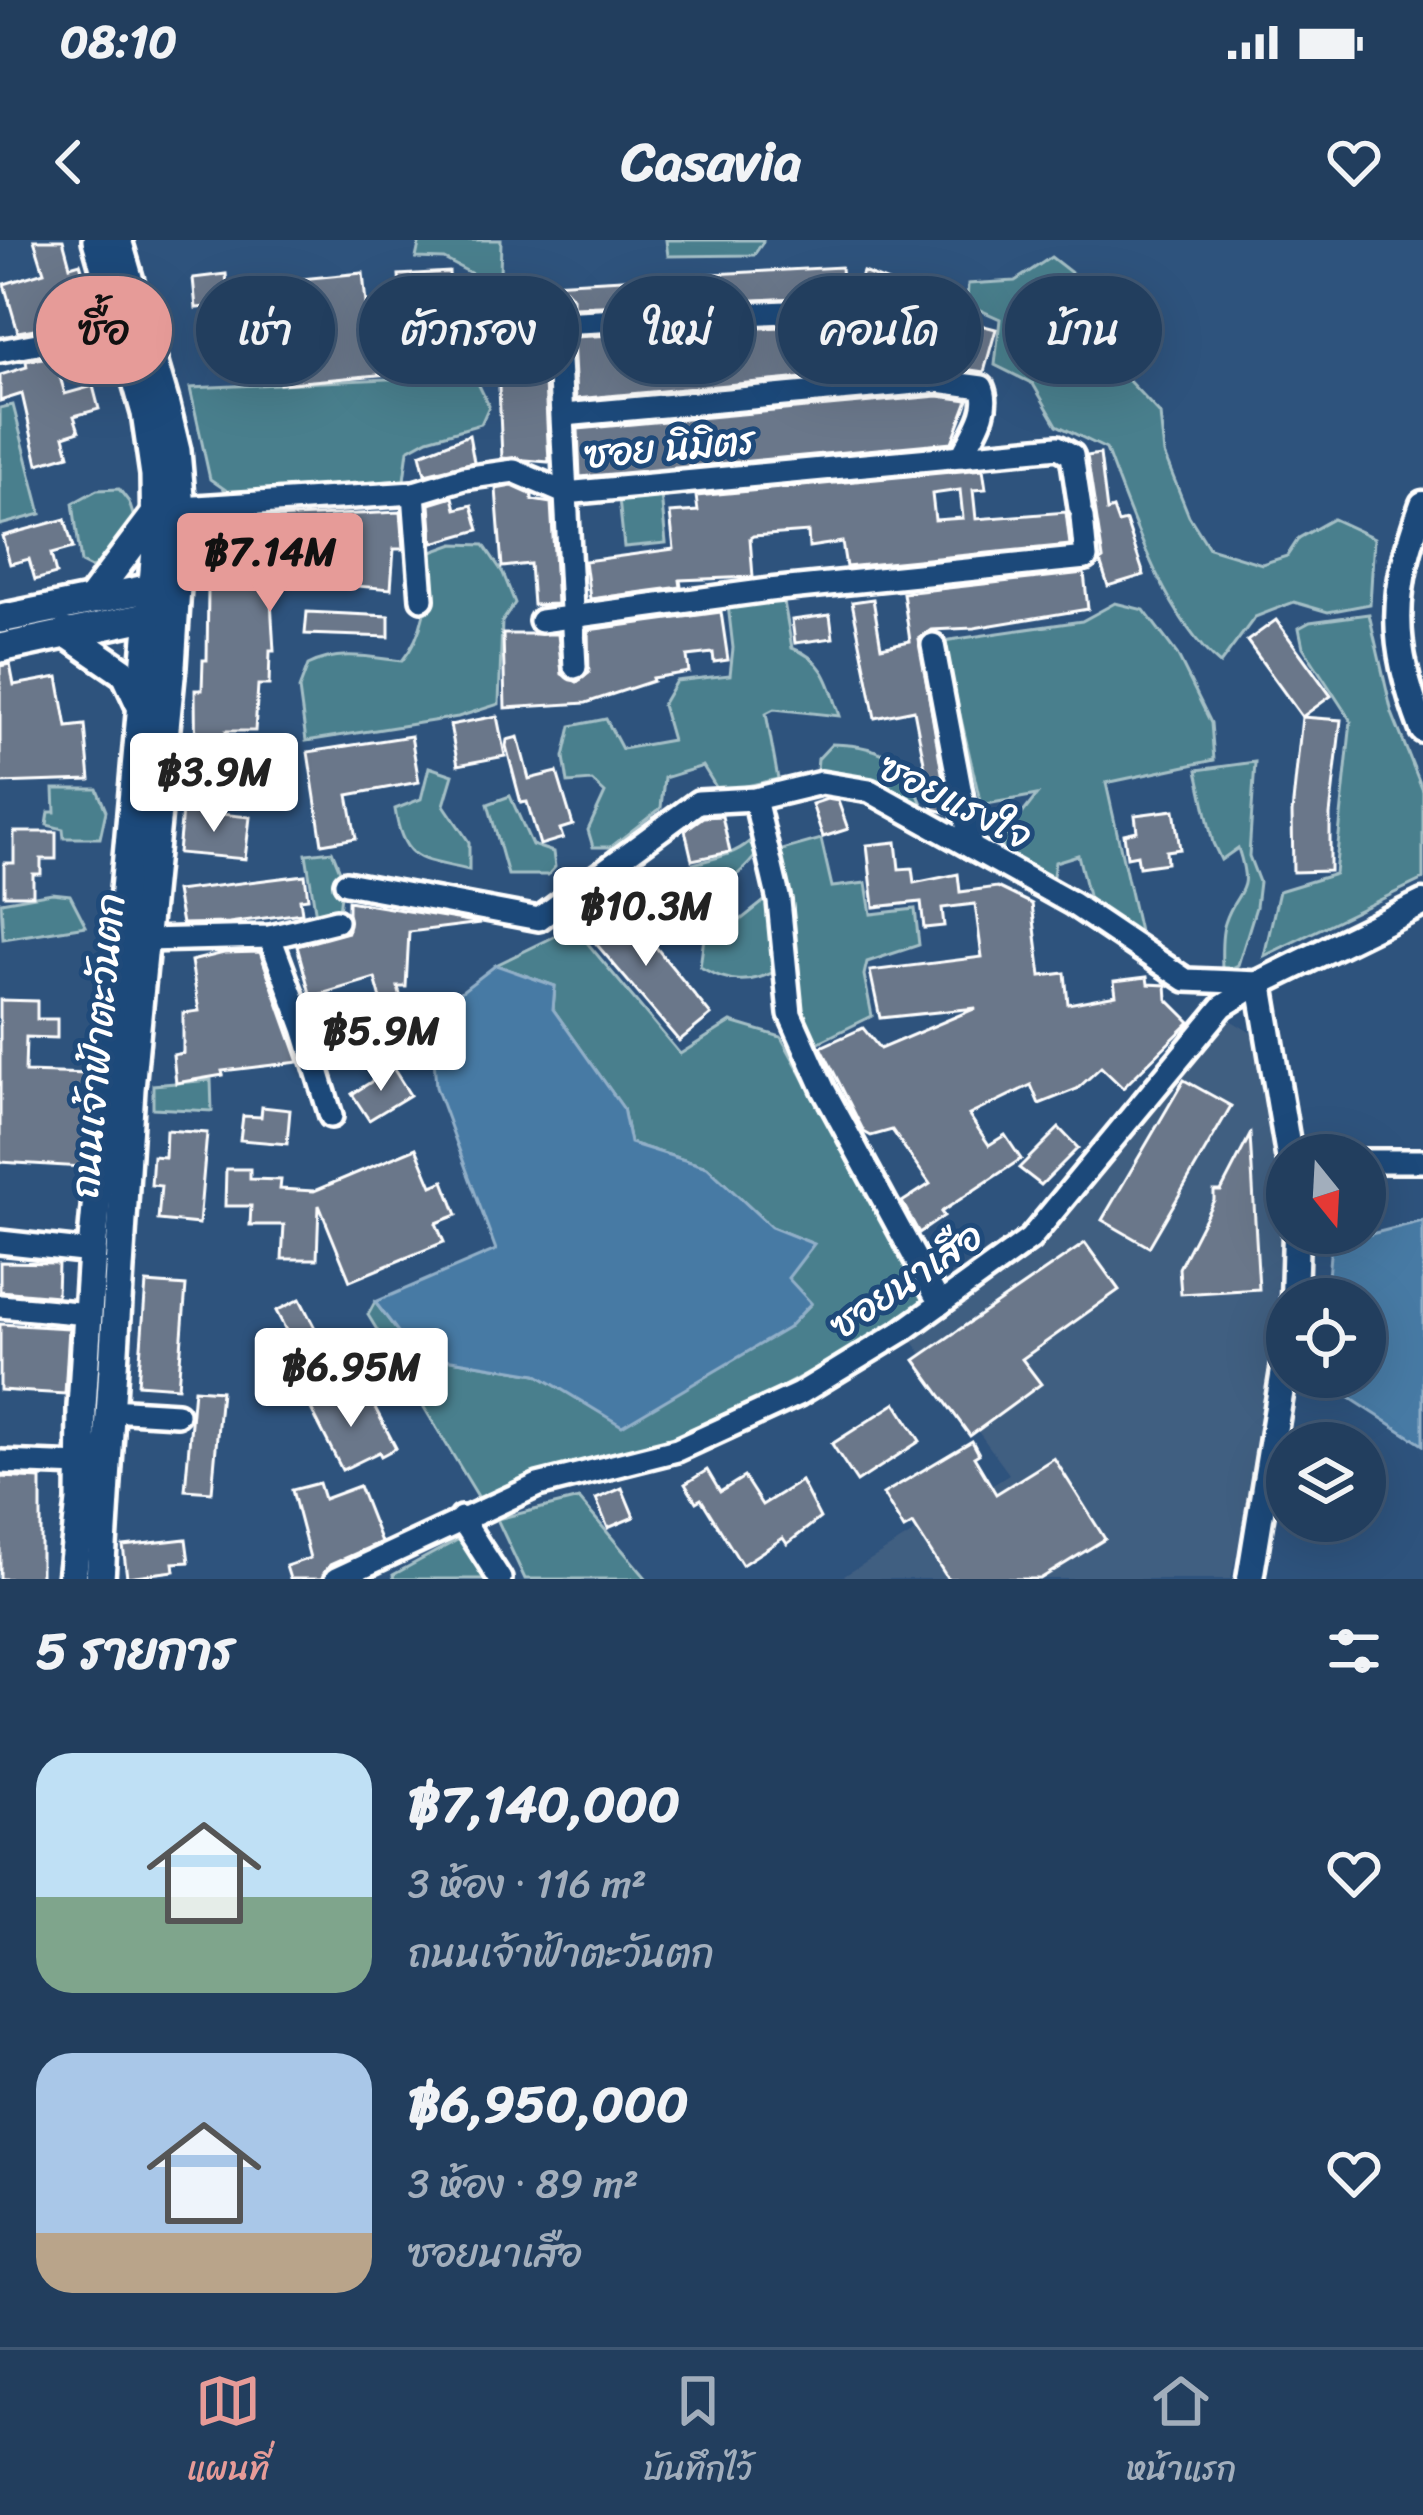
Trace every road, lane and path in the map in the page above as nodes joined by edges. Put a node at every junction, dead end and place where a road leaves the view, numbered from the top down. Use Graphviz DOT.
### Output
graph roads {
  1 [pos="97,240"];
  2 [pos="117,240"];
  3 [pos="107,276"];
  4 [pos="778,310"];
  5 [pos="36,345"];
  6 [pos="0,352"];
  7 [pos="137,384"];
  8 [pos="905,384"];
  9 [pos="960,384"];
  10 [pos="564,415"];
  11 [pos="962,456"];
  12 [pos="566,493"];
  13 [pos="414,494"];
  14 [pos="1423,504"];
  15 [pos="168,510"];
  16 [pos="164,585"];
  17 [pos="92,598"];
  18 [pos="422,599"];
  19 [pos="162,614"];
  20 [pos="570,618"];
  21 [pos="0,619"];
  22 [pos="541,621"];
  23 [pos="64,632"];
  24 [pos="933,645"];
  25 [pos="0,648"];
  26 [pos="575,668"];
  27 [pos="141,718"];
  28 [pos="1423,730"];
  29 [pos="755,799"];
  30 [pos="971,848"];
  31 [pos="346,883"];
  32 [pos="1423,902"];
  33 [pos="336,921"];
  34 [pos="270,937"];
  35 [pos="144,940"];
  36 [pos="1260,983"];
  37 [pos="331,1116"];
  38 [pos="1285,1134"];
  39 [pos="1386,1161"];
  40 [pos="1423,1161"];
  41 [pos="0,1242"];
  42 [pos="92,1252"];
  43 [pos="940,1304"];
  44 [pos="0,1306"];
  45 [pos="88,1314"];
  46 [pos="1280,1398"];
  47 [pos="110,1410"];
  48 [pos="177,1414"];
  49 [pos="0,1462"];
  50 [pos="82,1465"];
  51 [pos="461,1518"];
  52 [pos="72,1579"];
  53 [pos="100,1579"];
  54 [pos="336,1579"];
  55 [pos="500,1579"];
  56 [pos="1250,1579"];
  1 -- 3 [label="main road, ถนนเจ้าฟ้าตะวันตก"];
  2 -- 15 [label="main road, ถนนเจ้าฟ้าตะวันตก"];
  4 -- 10 [label="street"];
  5 -- 6 [label="street"];
  7 -- 15 [label="main road, ถนนเจ้าฟ้าตะวันตก"];
  8 -- 10 [label="street"];
  9 -- 11 [label="street"];
  10 -- 12 [label="street"];
  11 -- 12 [label="street, ซอย นิมิตร"];
  11 -- 20 [label="street, ซอย นิมิตร"];
  12 -- 13 [label="street, ซอย นิมิตร"];
  12 -- 20 [label="street"];
  13 -- 15 [label="street, ซอย นิมิตร"];
  13 -- 18 [label="street"];
  14 -- 28 [label="street"];
  15 -- 16 [label="main road, ถนนเจ้าฟ้าตะวันตก"];
  15 -- 17 [label="main road"];
  16 -- 17 [label="main road"];
  16 -- 19 [label="main road, ถนนเจ้าฟ้าตะวันตก"];
  17 -- 21 [label="main road"];
  19 -- 23 [label="main road"];
  19 -- 27 [label="main road, ถนนเจ้าฟ้าตะวันตก"];
  19 -- 35 [label="main road, ถนนเจ้าฟ้าตะวันตก"];
  20 -- 22 [label="street"];
  20 -- 26 [label="street"];
  23 -- 25 [label="main road"];
  23 -- 27 [label="main road"];
  24 -- 30 [label="street"];
  27 -- 42 [label="main road, ถนนเจ้าฟ้าตะวันตก"];
  29 -- 30 [label="street, ซอยแรงใจ"];
  29 -- 31 [label="street, ซอยแรงใจ"];
  29 -- 43 [label="street"];
  30 -- 36 [label="street, ซอยแรงใจ"];
  32 -- 36 [label="street, ซอยนาเสือ"];
  33 -- 34 [label="street"];
  34 -- 35 [label="street"];
  34 -- 37 [label="street"];
  35 -- 47 [label="main road, ถนนเจ้าฟ้าตะวันตก"];
  36 -- 38 [label="street"];
  36 -- 43 [label="street, ซอยนาเสือ"];
  39 -- 40 [label="street"];
  41 -- 42 [label="street"];
  42 -- 45 [label="main road, ถนนเจ้าฟ้าตะวันตก"];
  43 -- 51 [label="street, ซอยนาเสือ"];
  44 -- 45 [label="street"];
  45 -- 50 [label="main road, ถนนเจ้าฟ้าตะวันตก"];
  46 -- 56 [label="street"];
  47 -- 48 [label="street"];
  47 -- 53 [label="main road, ถนนเจ้าฟ้าตะวันตก"];
  49 -- 50 [label="street"];
  50 -- 52 [label="main road, ถนนเจ้าฟ้าตะวันตก"];
  51 -- 54 [label="street, ซอยนาเสือ"];
  51 -- 55 [label="street"];
}
